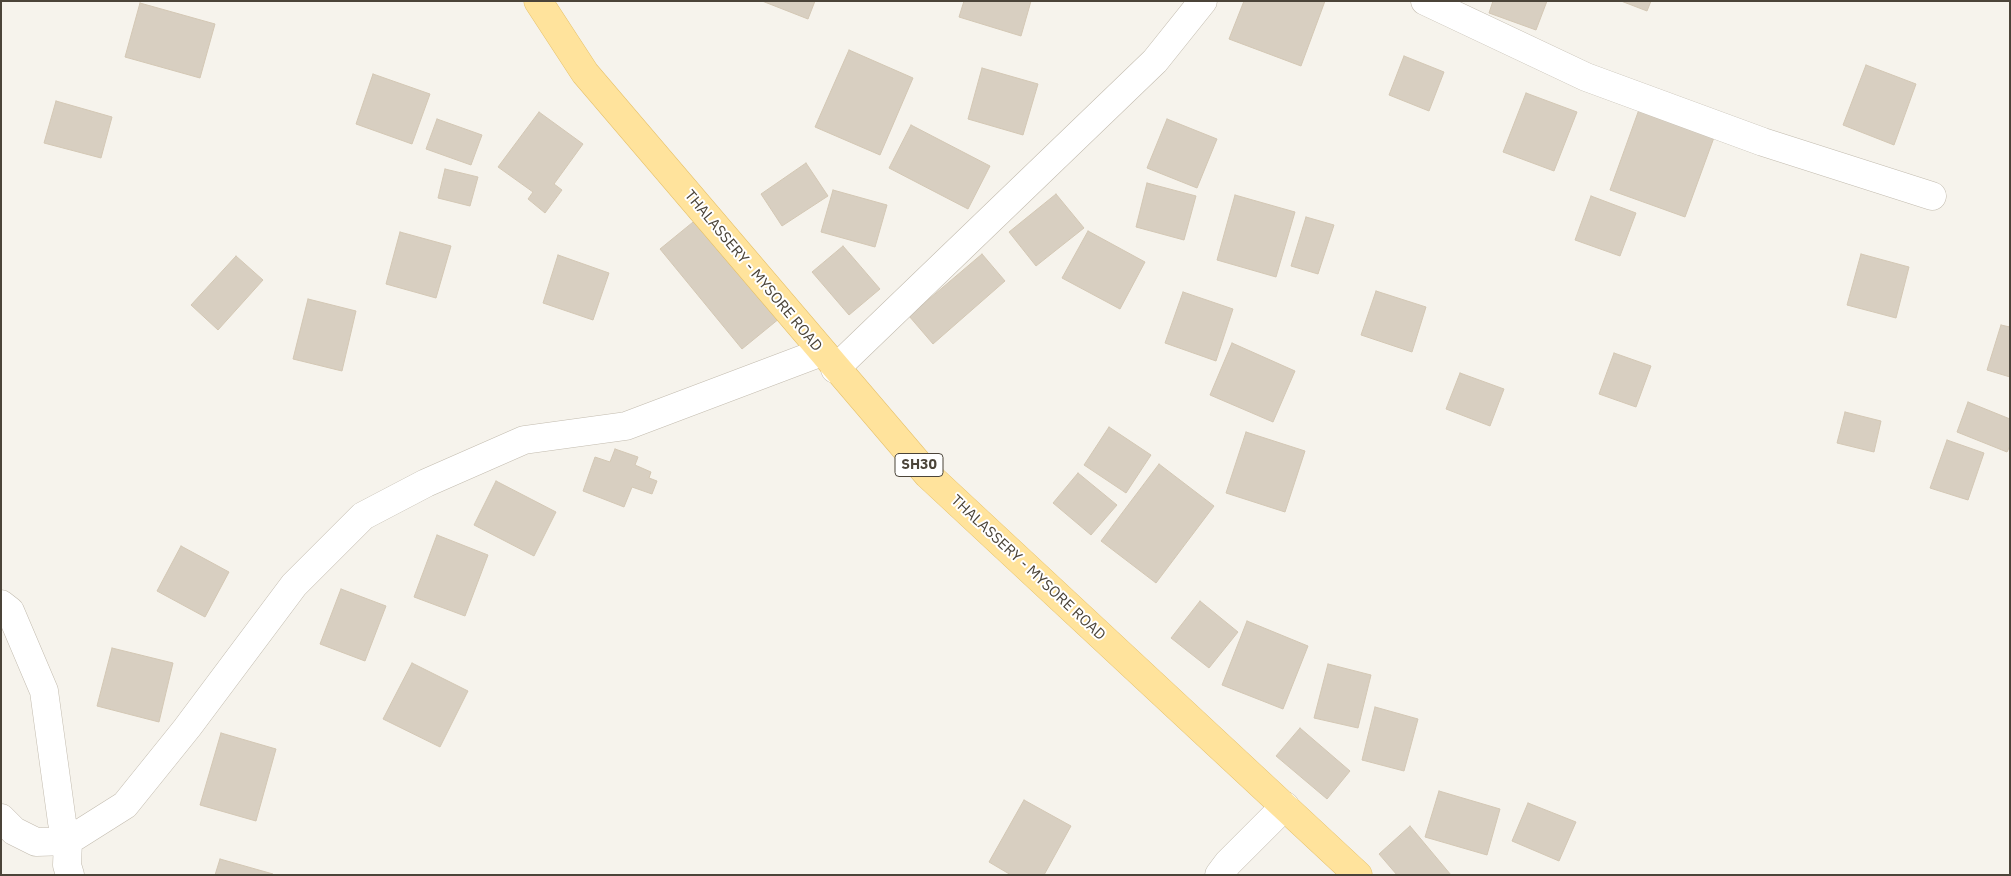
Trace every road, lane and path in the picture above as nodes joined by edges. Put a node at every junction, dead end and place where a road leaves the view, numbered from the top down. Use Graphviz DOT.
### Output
graph roads {
  1 [pos="538,1"];
  2 [pos="1203,1"];
  3 [pos="1426,1"];
  4 [pos="1932,196"];
  5 [pos="829,360"];
  6 [pos="1,604"];
  7 [pos="1285,806"];
  8 [pos="1,818"];
  9 [pos="68,841"];
  10 [pos="70,875"];
  11 [pos="1219,875"];
  12 [pos="1358,875"];
  1 -- 5 [label="main road, THALASSERY - MYSORE ROAD / SH30"];
  2 -- 5 [label="street"];
  3 -- 4 [label="street"];
  5 -- 7 [label="main road, THALASSERY - MYSORE ROAD / SH30"];
  5 -- 9 [label="street"];
  6 -- 9 [label="street"];
  7 -- 11 [label="street"];
  7 -- 12 [label="main road, THALASSERY - MYSORE ROAD / SH30"];
  8 -- 9 [label="street"];
  9 -- 10 [label="street"];
}
